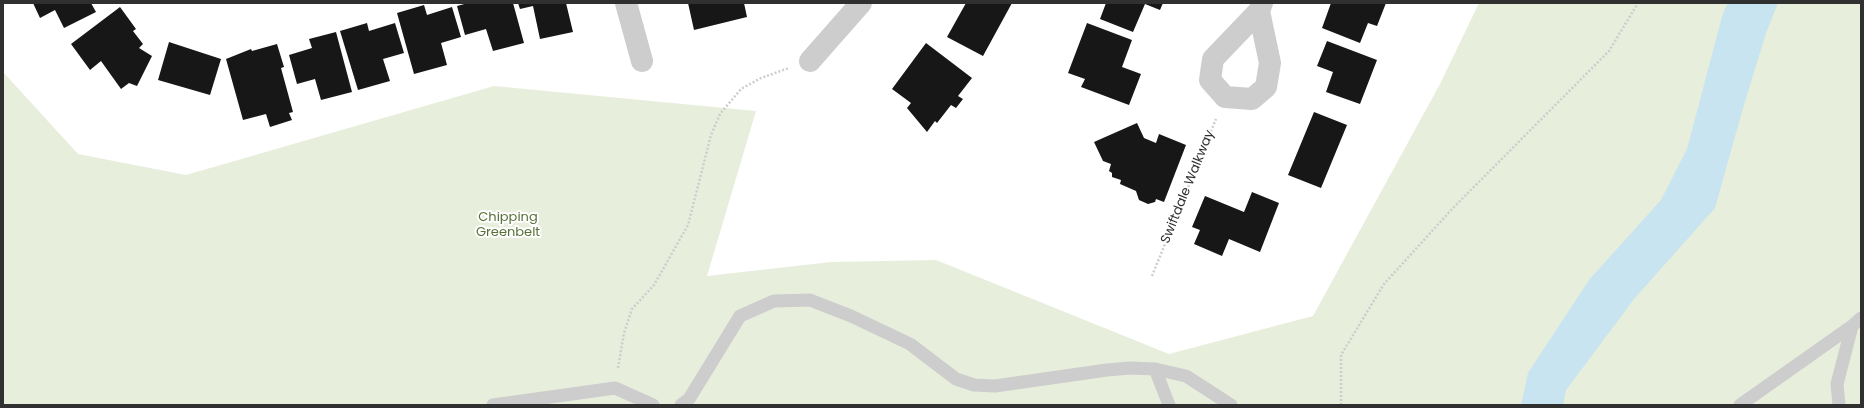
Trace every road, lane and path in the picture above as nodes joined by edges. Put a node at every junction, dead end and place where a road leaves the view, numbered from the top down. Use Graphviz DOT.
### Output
graph roads {
  1 [pos="626,3"];
  2 [pos="861,3"];
  3 [pos="1638,3"];
  4 [pos="1261,7"];
  5 [pos="642,61"];
  6 [pos="810,61"];
  7 [pos="1225,97"];
  8 [pos="1152,276"];
  9 [pos="1856,322"];
  10 [pos="1155,369"];
  11 [pos="615,388"];
  12 [pos="493,405"];
  13 [pos="653,405"];
  14 [pos="681,405"];
  15 [pos="1169,405"];
  16 [pos="1231,405"];
  17 [pos="1342,405"];
  18 [pos="1740,405"];
  19 [pos="1839,405"];
  1 -- 5 [label="street"];
  2 -- 6 [label="street"];
  3 -- 17 [label="path"];
  4 -- 7 [label="street"];
  4 -- 7 [label="street"];
  6 -- 11 [label="path"];
  7 -- 8 [label="path, Swiftdale Walkway"];
  9 -- 18 [label="lane"];
  9 -- 19 [label="lane"];
  10 -- 14 [label="lane"];
  10 -- 15 [label="lane"];
  10 -- 16 [label="lane"];
  11 -- 12 [label="lane"];
  11 -- 13 [label="lane"];
}
